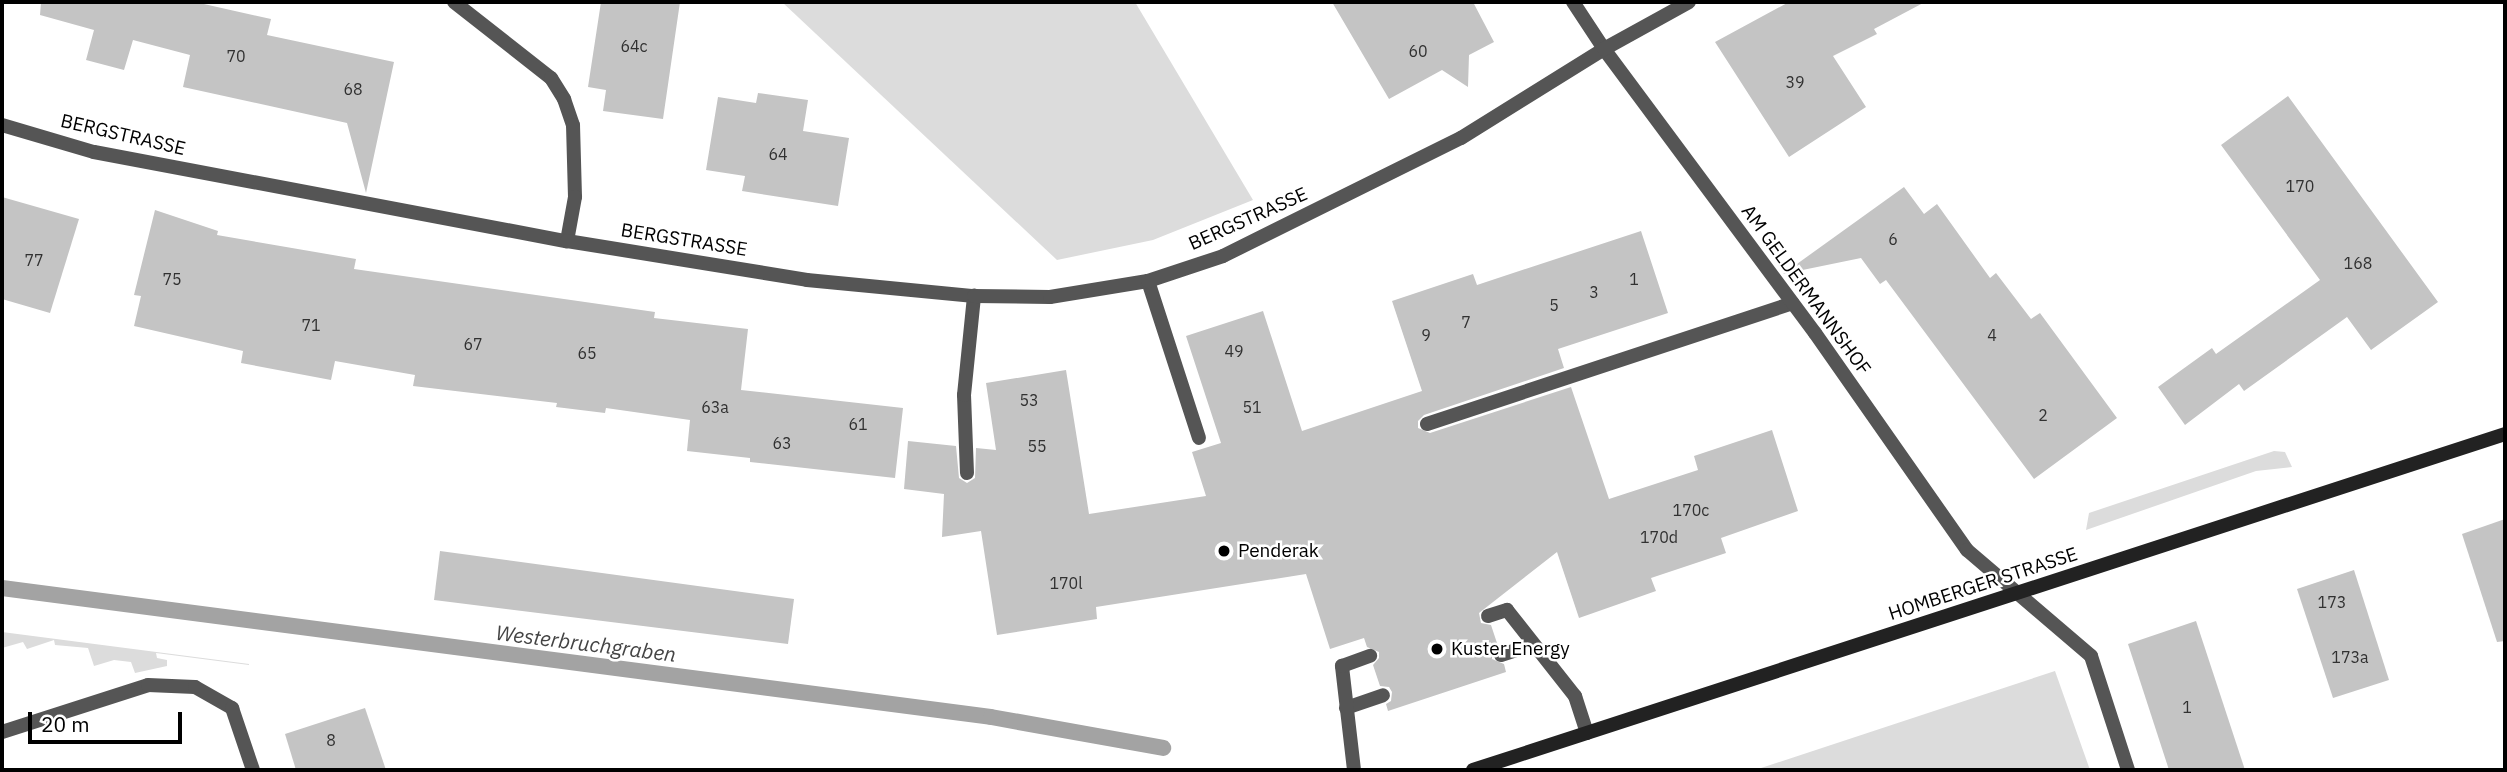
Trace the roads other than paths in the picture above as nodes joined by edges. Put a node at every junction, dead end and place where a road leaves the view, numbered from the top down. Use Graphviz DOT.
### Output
graph roads {
  1 [pos="454,2"];
  2 [pos="1573,2"];
  3 [pos="1689,2"];
  4 [pos="1604,48"];
  5 [pos="2,125"];
  6 [pos="567,241"];
  7 [pos="1148,281"];
  8 [pos="974,296"];
  9 [pos="1793,303"];
  10 [pos="1427,424"];
  11 [pos="2505,434"];
  12 [pos="1199,438"];
  13 [pos="968,473"];
  14 [pos="2017,593"];
  15 [pos="1488,617"];
  16 [pos="1532,645"];
  17 [pos="1501,655"];
  18 [pos="1370,656"];
  19 [pos="1383,695"];
  20 [pos="1346,708"];
  21 [pos="2,732"];
  22 [pos="1587,733"];
  23 [pos="253,770"];
  24 [pos="1354,770"];
  25 [pos="1473,770"];
  26 [pos="2128,770"];
  1 -- 6 [label="street"];
  2 -- 4 [label="street, AM GELDERMANNSHOF"];
  3 -- 4 [label="street, BERGSTRASSE"];
  4 -- 7 [label="street, BERGSTRASSE"];
  4 -- 9 [label="street, AM GELDERMANNSHOF"];
  5 -- 6 [label="street, BERGSTRASSE"];
  6 -- 8 [label="street, BERGSTRASSE"];
  7 -- 8 [label="street, BERGSTRASSE"];
  7 -- 12 [label="street"];
  8 -- 13 [label="street"];
  9 -- 10 [label="street"];
  9 -- 14 [label="street, AM GELDERMANNSHOF"];
  11 -- 14 [label="main road, HOMBERGER STRASSE"];
  14 -- 22 [label="main road, HOMBERGER STRASSE"];
  14 -- 26 [label="street, AM GELDERMANNSHOF"];
  15 -- 16 [label="street"];
  16 -- 17 [label="street"];
  16 -- 22 [label="street"];
  18 -- 20 [label="street"];
  19 -- 20 [label="street"];
  20 -- 24 [label="street"];
  21 -- 23 [label="street"];
  22 -- 25 [label="main road, HOMBERGER STRASSE"];
}
